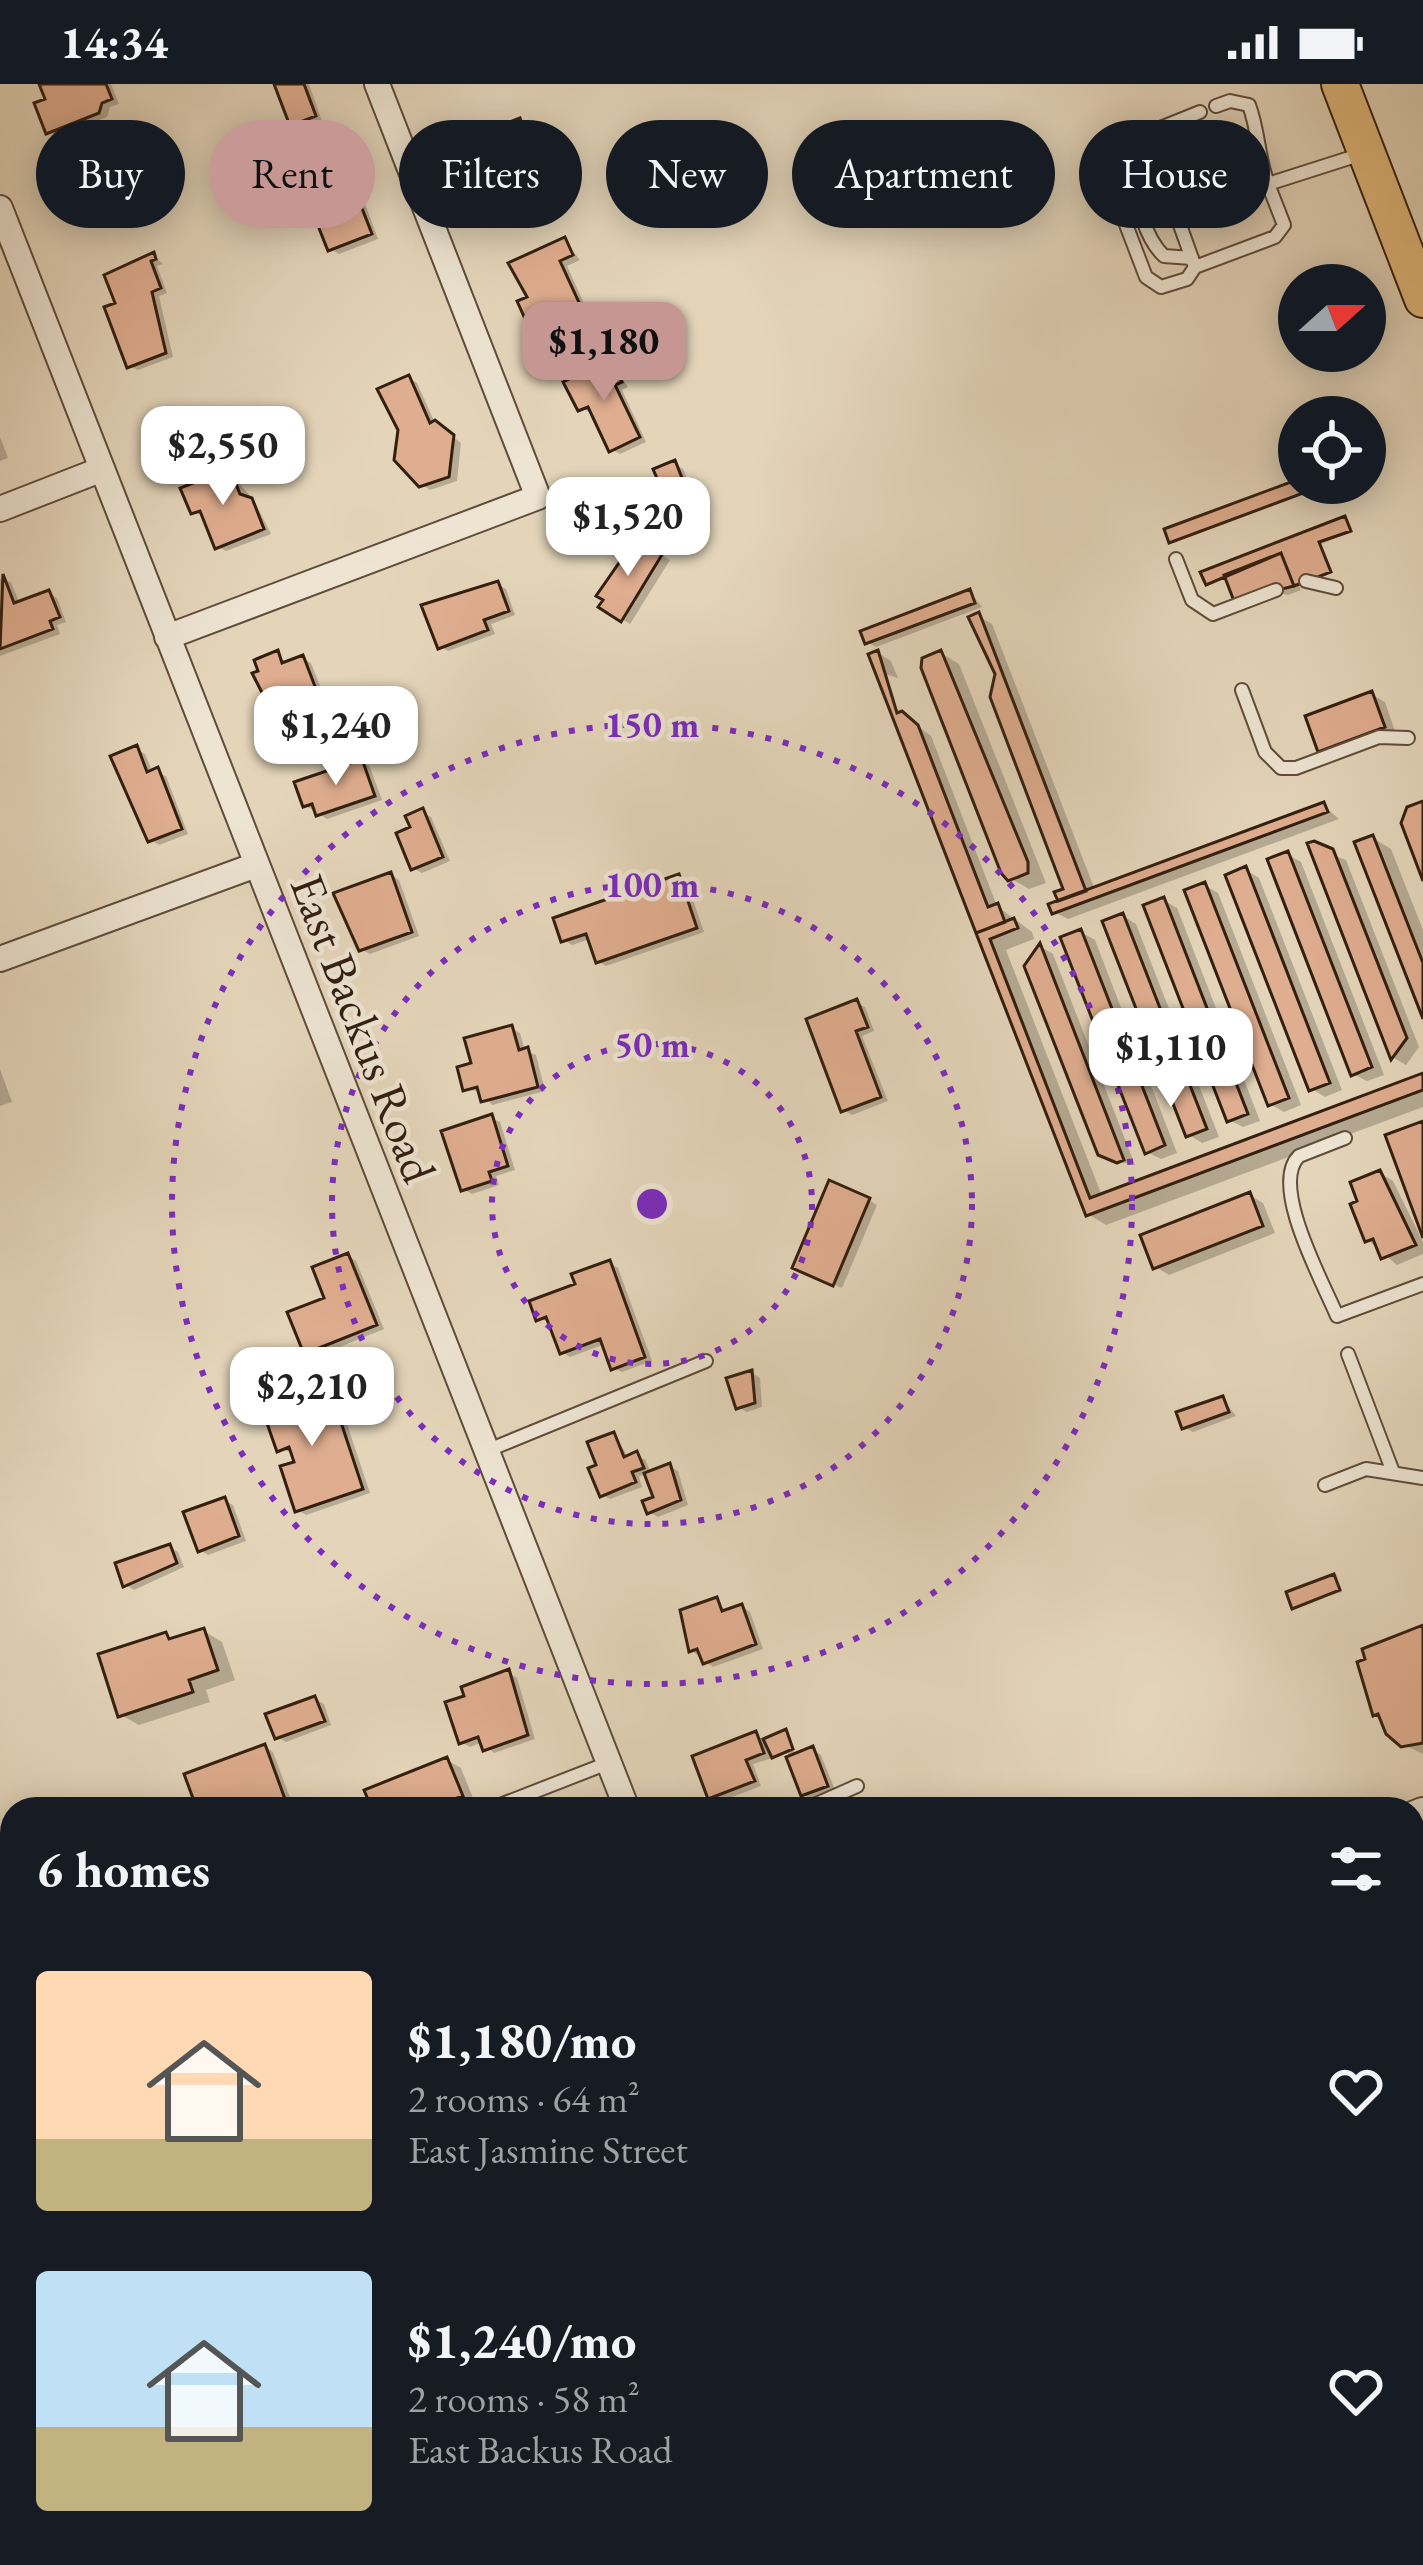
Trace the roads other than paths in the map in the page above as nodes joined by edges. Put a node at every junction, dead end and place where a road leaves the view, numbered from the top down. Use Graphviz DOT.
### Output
graph roads {
  1 [pos="377,84"];
  2 [pos="1340,84"];
  3 [pos="1216,106"];
  4 [pos="1200,112"];
  5 [pos="1255,120"];
  6 [pos="1366,152"];
  7 [pos="1270,183"];
  8 [pos="1270,189"];
  9 [pos="0,208"];
  10 [pos="1148,228"];
  11 [pos="1181,228"];
  12 [pos="1194,262"];
  13 [pos="1421,287"];
  14 [pos="100,470"];
  15 [pos="0,509"];
  16 [pos="1176,559"];
  17 [pos="1306,581"];
  18 [pos="1336,588"];
  19 [pos="1276,590"];
  20 [pos="167,637"];
  21 [pos="1242,690"];
  22 [pos="1408,738"];
  23 [pos="256,865"];
  24 [pos="0,959"];
  25 [pos="1346,1138"];
  26 [pos="1423,1285"];
  27 [pos="1348,1354"];
  28 [pos="706,1361"];
  29 [pos="484,1451"];
  30 [pos="1393,1472"];
  31 [pos="1423,1478"];
  32 [pos="1325,1485"];
  33 [pos="609,1762"];
  34 [pos="857,1786"];
  35 [pos="520,1797"];
  36 [pos="622,1797"];
  37 [pos="832,1797"];
  1 -- 20 [label="street"];
  2 -- 6 [label="main road"];
  3 -- 5 [label="lane"];
  4 -- 12 [label="lane"];
  6 -- 7 [label="lane"];
  6 -- 13 [label="main road"];
  8 -- 12 [label="lane"];
  9 -- 14 [label="street, East Backus Road"];
  10 -- 12 [label="lane"];
  11 -- 12 [label="lane"];
  14 -- 15 [label="street"];
  14 -- 20 [label="street, East Backus Road"];
  16 -- 19 [label="lane"];
  17 -- 18 [label="lane"];
  20 -- 23 [label="street, East Backus Road"];
  21 -- 22 [label="lane"];
  23 -- 24 [label="street"];
  23 -- 29 [label="street, East Backus Road"];
  25 -- 26 [label="lane"];
  27 -- 30 [label="lane"];
  28 -- 29 [label="lane"];
  29 -- 33 [label="street, East Backus Road"];
  30 -- 31 [label="lane"];
  30 -- 32 [label="lane"];
  33 -- 35 [label="lane"];
  33 -- 36 [label="street, East Backus Road"];
  34 -- 37 [label="lane"];
}
